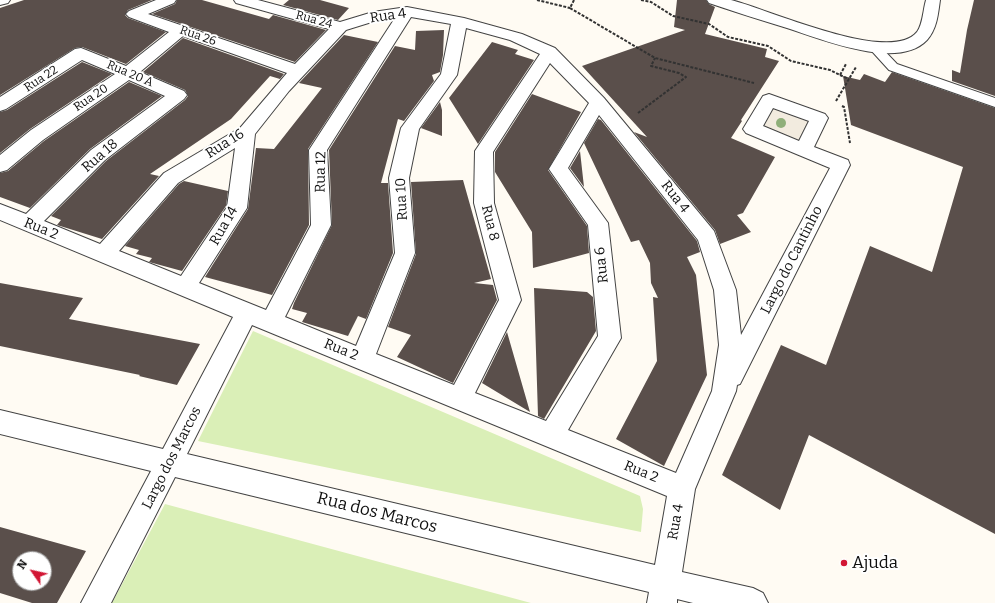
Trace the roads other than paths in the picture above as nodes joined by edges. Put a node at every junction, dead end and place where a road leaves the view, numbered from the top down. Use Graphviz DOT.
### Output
graph roads {
  1 [pos="3,0"];
  2 [pos="169,0"];
  3 [pos="241,0"];
  4 [pos="714,0"];
  5 [pos="934,0"];
  6 [pos="0,1"];
  7 [pos="407,12"];
  8 [pos="459,21"];
  9 [pos="340,27"];
  10 [pos="181,30"];
  11 [pos="871,47"];
  12 [pos="549,52"];
  13 [pos="81,53"];
  14 [pos="298,71"];
  15 [pos="128,72"];
  16 [pos="178,95"];
  17 [pos="598,102"];
  18 [pos="995,102"];
  19 [pos="0,105"];
  20 [pos="246,133"];
  21 [pos="803,150"];
  22 [pos="0,165"];
  23 [pos="0,212"];
  24 [pos="29,224"];
  25 [pos="104,254"];
  26 [pos="185,287"];
  27 [pos="247,313"];
  28 [pos="271,322"];
  29 [pos="362,359"];
  30 [pos="724,391"];
  31 [pos="460,399"];
  32 [pos="0,422"];
  33 [pos="550,436"];
  34 [pos="170,463"];
  35 [pos="682,489"];
  36 [pos="664,593"];
  37 [pos="96,603"];
  38 [pos="754,603"];
  1 -- 6 [label="street"];
  2 -- 10 [label="street, Rua 26"];
  3 -- 9 [label="street, Rua 24"];
  4 -- 11 [label="street"];
  5 -- 11 [label="street"];
  7 -- 8 [label="street, Rua 4"];
  7 -- 9 [label="street, Rua 4"];
  7 -- 28 [label="street, Rua 12"];
  8 -- 12 [label="street, Rua 4"];
  8 -- 29 [label="street, Rua 10"];
  9 -- 14 [label="street, Rua 16"];
  10 -- 14 [label="street, Rua 26"];
  10 -- 15 [label="street, Rua 20"];
  11 -- 18 [label="lane"];
  12 -- 17 [label="street, Rua 4"];
  12 -- 31 [label="street, Rua 8"];
  13 -- 15 [label="street, Rua 20 A"];
  13 -- 19 [label="street, Rua 22"];
  14 -- 20 [label="street, Rua 16"];
  15 -- 16 [label="street, Rua 20 A"];
  15 -- 22 [label="street, Rua 20"];
  16 -- 24 [label="street, Rua 18"];
  17 -- 30 [label="street, Rua 4"];
  17 -- 33 [label="street, Rua 6"];
  20 -- 25 [label="street, Rua 16"];
  20 -- 26 [label="street, Rua 14"];
  21 -- 30 [label="street, Largo do Cantinho"];
  23 -- 24 [label="street, Rua 2"];
  24 -- 25 [label="street, Rua 2"];
  25 -- 26 [label="street, Rua 2"];
  26 -- 27 [label="street, Rua 2"];
  27 -- 28 [label="street, Rua 2"];
  27 -- 34 [label="street, Largo dos Marcos"];
  28 -- 29 [label="street, Rua 2"];
  29 -- 31 [label="street, Rua 2"];
  30 -- 35 [label="street, Rua 4"];
  31 -- 33 [label="street, Rua 2"];
  32 -- 34 [label="street, Rua dos Marcos"];
  33 -- 35 [label="street, Rua 2"];
  34 -- 36 [label="street, Rua dos Marcos"];
  34 -- 37 [label="street, Largo dos Marcos"];
  35 -- 36 [label="street, Rua 4"];
  36 -- 38 [label="street, Rua dos Marcos"];
}
